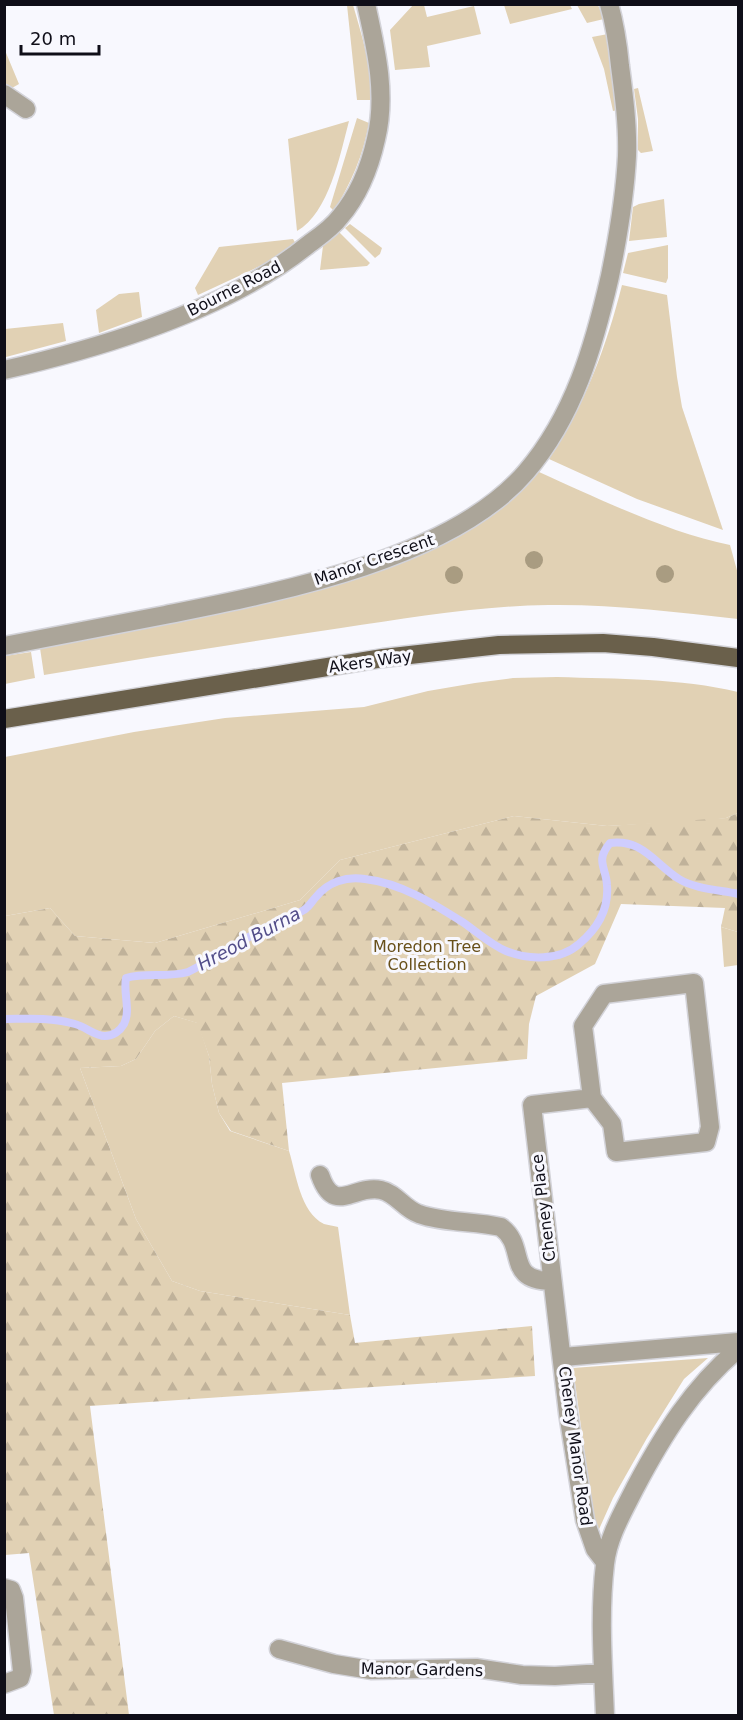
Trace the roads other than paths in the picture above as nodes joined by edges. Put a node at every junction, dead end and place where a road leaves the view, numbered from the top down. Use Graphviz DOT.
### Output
graph roads {
  1 [pos="366,4"];
  2 [pos="609,4"];
  3 [pos="4,94"];
  4 [pos="26,109"];
  5 [pos="4,370"];
  6 [pos="4,646"];
  7 [pos="738,658"];
  8 [pos="4,719"];
  9 [pos="592,1098"];
  10 [pos="320,1175"];
  11 [pos="552,1281"];
  12 [pos="738,1342"];
  13 [pos="738,1349"];
  14 [pos="563,1357"];
  15 [pos="605,1562"];
  16 [pos="4,1588"];
  17 [pos="11,1630"];
  18 [pos="279,1649"];
  19 [pos="603,1673"];
  20 [pos="4,1684"];
  21 [pos="605,1716"];
  1 -- 5 [label="street, Bourne Road"];
  2 -- 6 [label="street, Manor Crescent"];
  3 -- 4 [label="street"];
  7 -- 8 [label="main road, Akers Way"];
  9 -- 9 [label="street"];
  9 -- 11 [label="street, Cheney Place"];
  10 -- 11 [label="street, Cheney Place"];
  11 -- 14 [label="street, Cheney Place"];
  12 -- 14 [label="street, Cheney Manor Road"];
  13 -- 15 [label="street, Cheney Manor Road"];
  14 -- 15 [label="street, Cheney Manor Road"];
  15 -- 19 [label="street, Cheney Manor Road"];
  16 -- 17 [label="street"];
  17 -- 20 [label="street"];
  18 -- 19 [label="street, Manor Gardens"];
  19 -- 21 [label="street, Cheney Manor Road"];
}
